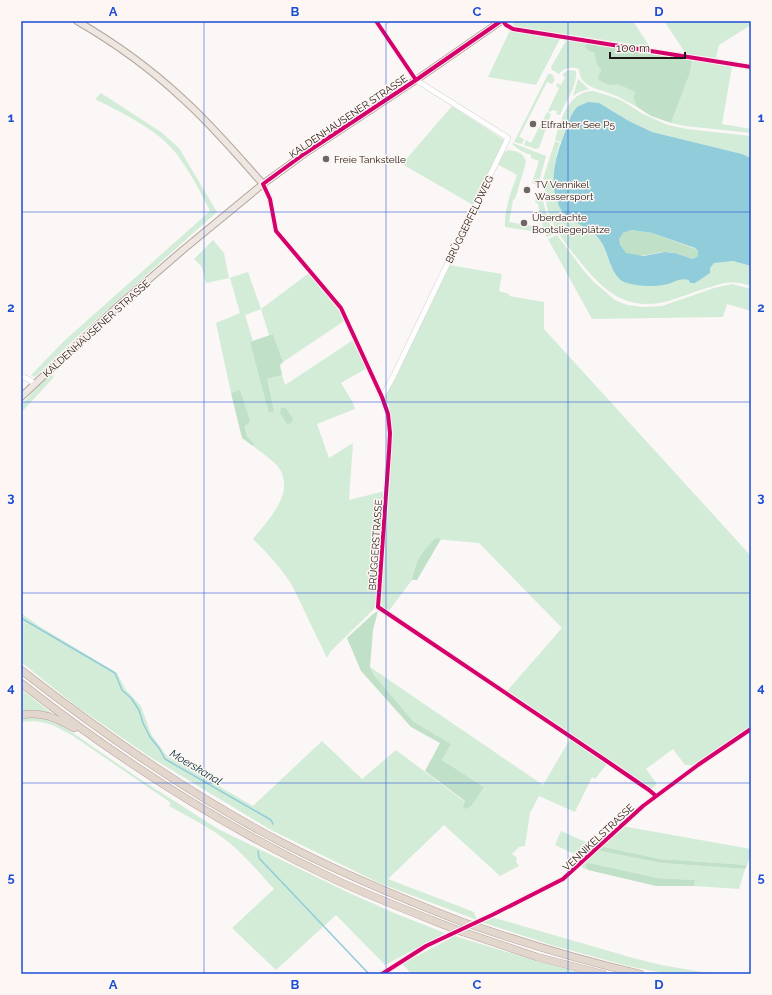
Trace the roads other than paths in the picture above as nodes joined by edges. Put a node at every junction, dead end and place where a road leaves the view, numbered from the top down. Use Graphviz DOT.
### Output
graph roads {
  1 [pos="77,21"];
  2 [pos="376,21"];
  3 [pos="387,21"];
  4 [pos="502,21"];
  5 [pos="379,26"];
  6 [pos="751,67"];
  7 [pos="416,80"];
  8 [pos="263,184"];
  9 [pos="21,376"];
  10 [pos="34,384"];
  11 [pos="21,397"];
  12 [pos="382,397"];
  13 [pos="21,670"];
  14 [pos="21,682"];
  15 [pos="21,715"];
  16 [pos="751,729"];
  17 [pos="99,742"];
  18 [pos="656,796"];
  19 [pos="382,974"];
  20 [pos="603,974"];
  21 [pos="640,974"];
  1 -- 8 [label="main road"];
  2 -- 5 [label="street"];
  3 -- 5 [label="street"];
  4 -- 6 [label="street"];
  4 -- 7 [label="main road, KALDENHAUSENER STRASSE"];
  5 -- 7 [label="street"];
  7 -- 8 [label="main road, KALDENHAUSENER STRASSE"];
  7 -- 12 [label="street, BRÜGGERFELDWEG"];
  8 -- 10 [label="main road, KALDENHAUSENER STRASSE"];
  8 -- 12 [label="street, BRÜGGERSTRASSE"];
  9 -- 10 [label="street"];
  10 -- 11 [label="main road, KALDENHAUSENER STRASSE"];
  12 -- 18 [label="street, BRÜGGERSTRASSE"];
  13 -- 21 [label="highway, bridge"];
  14 -- 17 [label="highway"];
  15 -- 17 [label="highway"];
  16 -- 18 [label="street, VENNIKELSTRASSE"];
  17 -- 20 [label="highway, bridge"];
  18 -- 19 [label="street, VENNIKELSTRASSE"];
}
